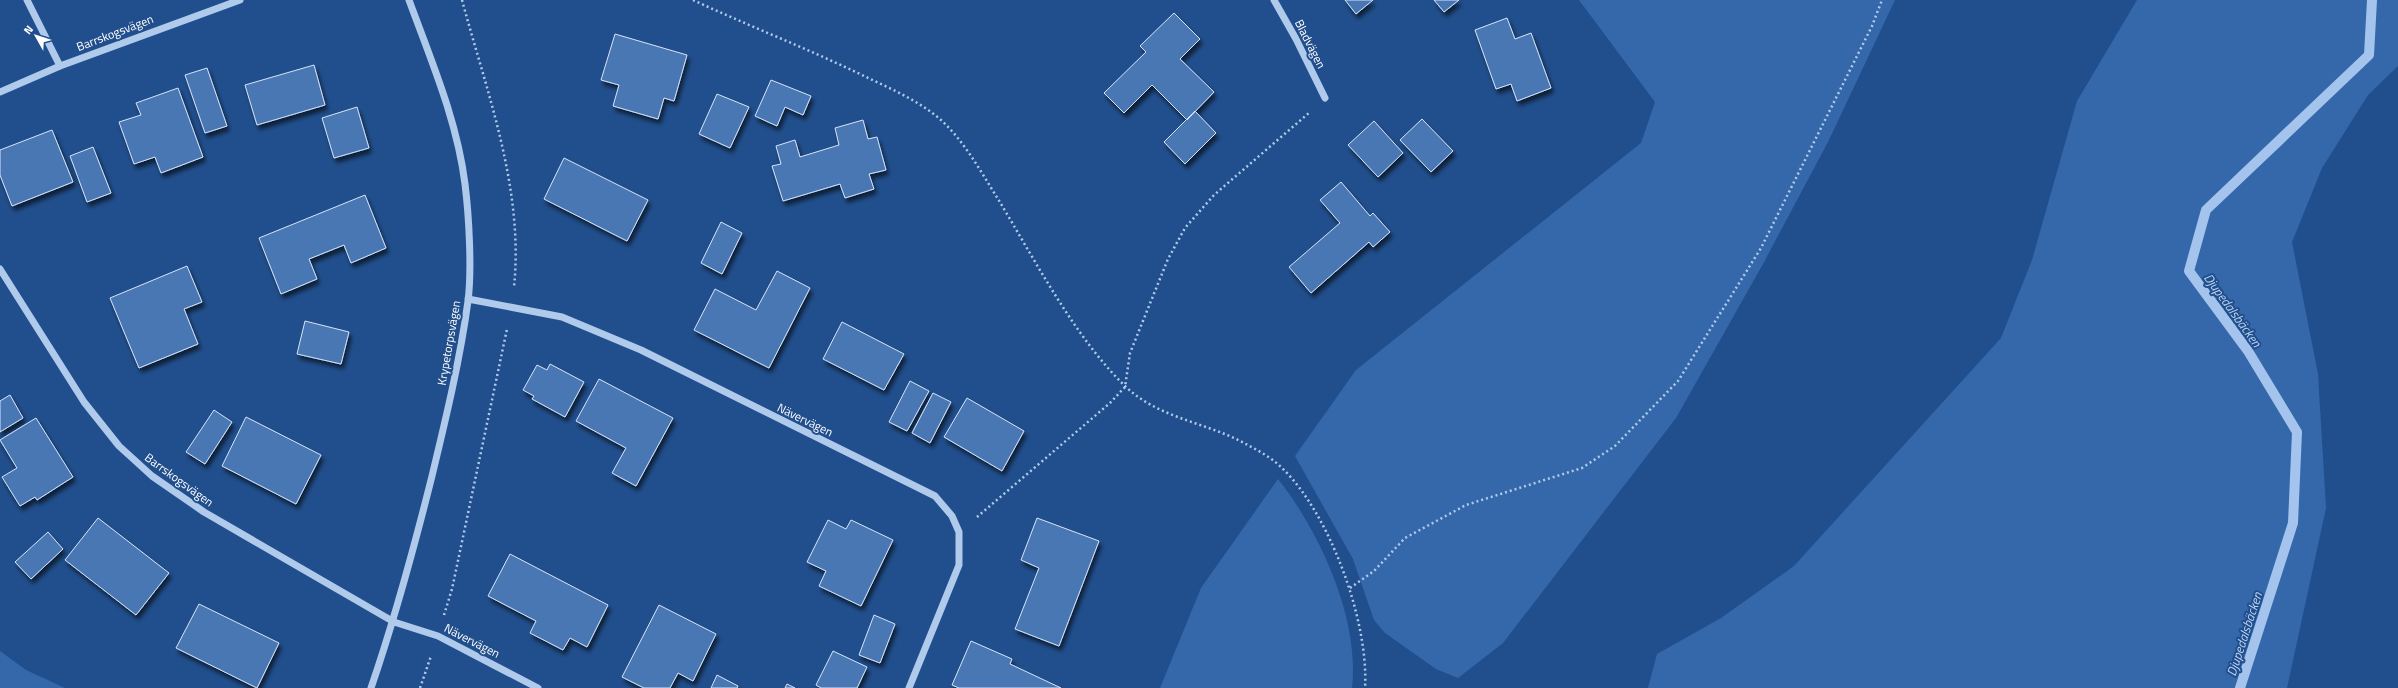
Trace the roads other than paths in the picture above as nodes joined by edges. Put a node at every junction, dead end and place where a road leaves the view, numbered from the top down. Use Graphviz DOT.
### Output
graph roads {
  1 [pos="27,0"];
  2 [pos="240,0"];
  3 [pos="409,0"];
  4 [pos="1274,0"];
  5 [pos="60,66"];
  6 [pos="0,92"];
  7 [pos="1325,98"];
  8 [pos="0,269"];
  9 [pos="468,300"];
  10 [pos="394,622"];
  11 [pos="371,688"];
  12 [pos="538,688"];
  13 [pos="909,688"];
  1 -- 5 [label="street"];
  2 -- 5 [label="street, Barrskogsvägen"];
  3 -- 9 [label="street, Krypetorpsvägen"];
  4 -- 7 [label="street, Bladvägen"];
  5 -- 6 [label="street, Barrskogsvägen"];
  8 -- 10 [label="street, Barrskogsvägen"];
  9 -- 10 [label="street, Krypetorpsvägen"];
  9 -- 13 [label="street, Nävervägen"];
  10 -- 11 [label="street, Krypetorpsvägen"];
  10 -- 12 [label="street, Nävervägen"];
}
